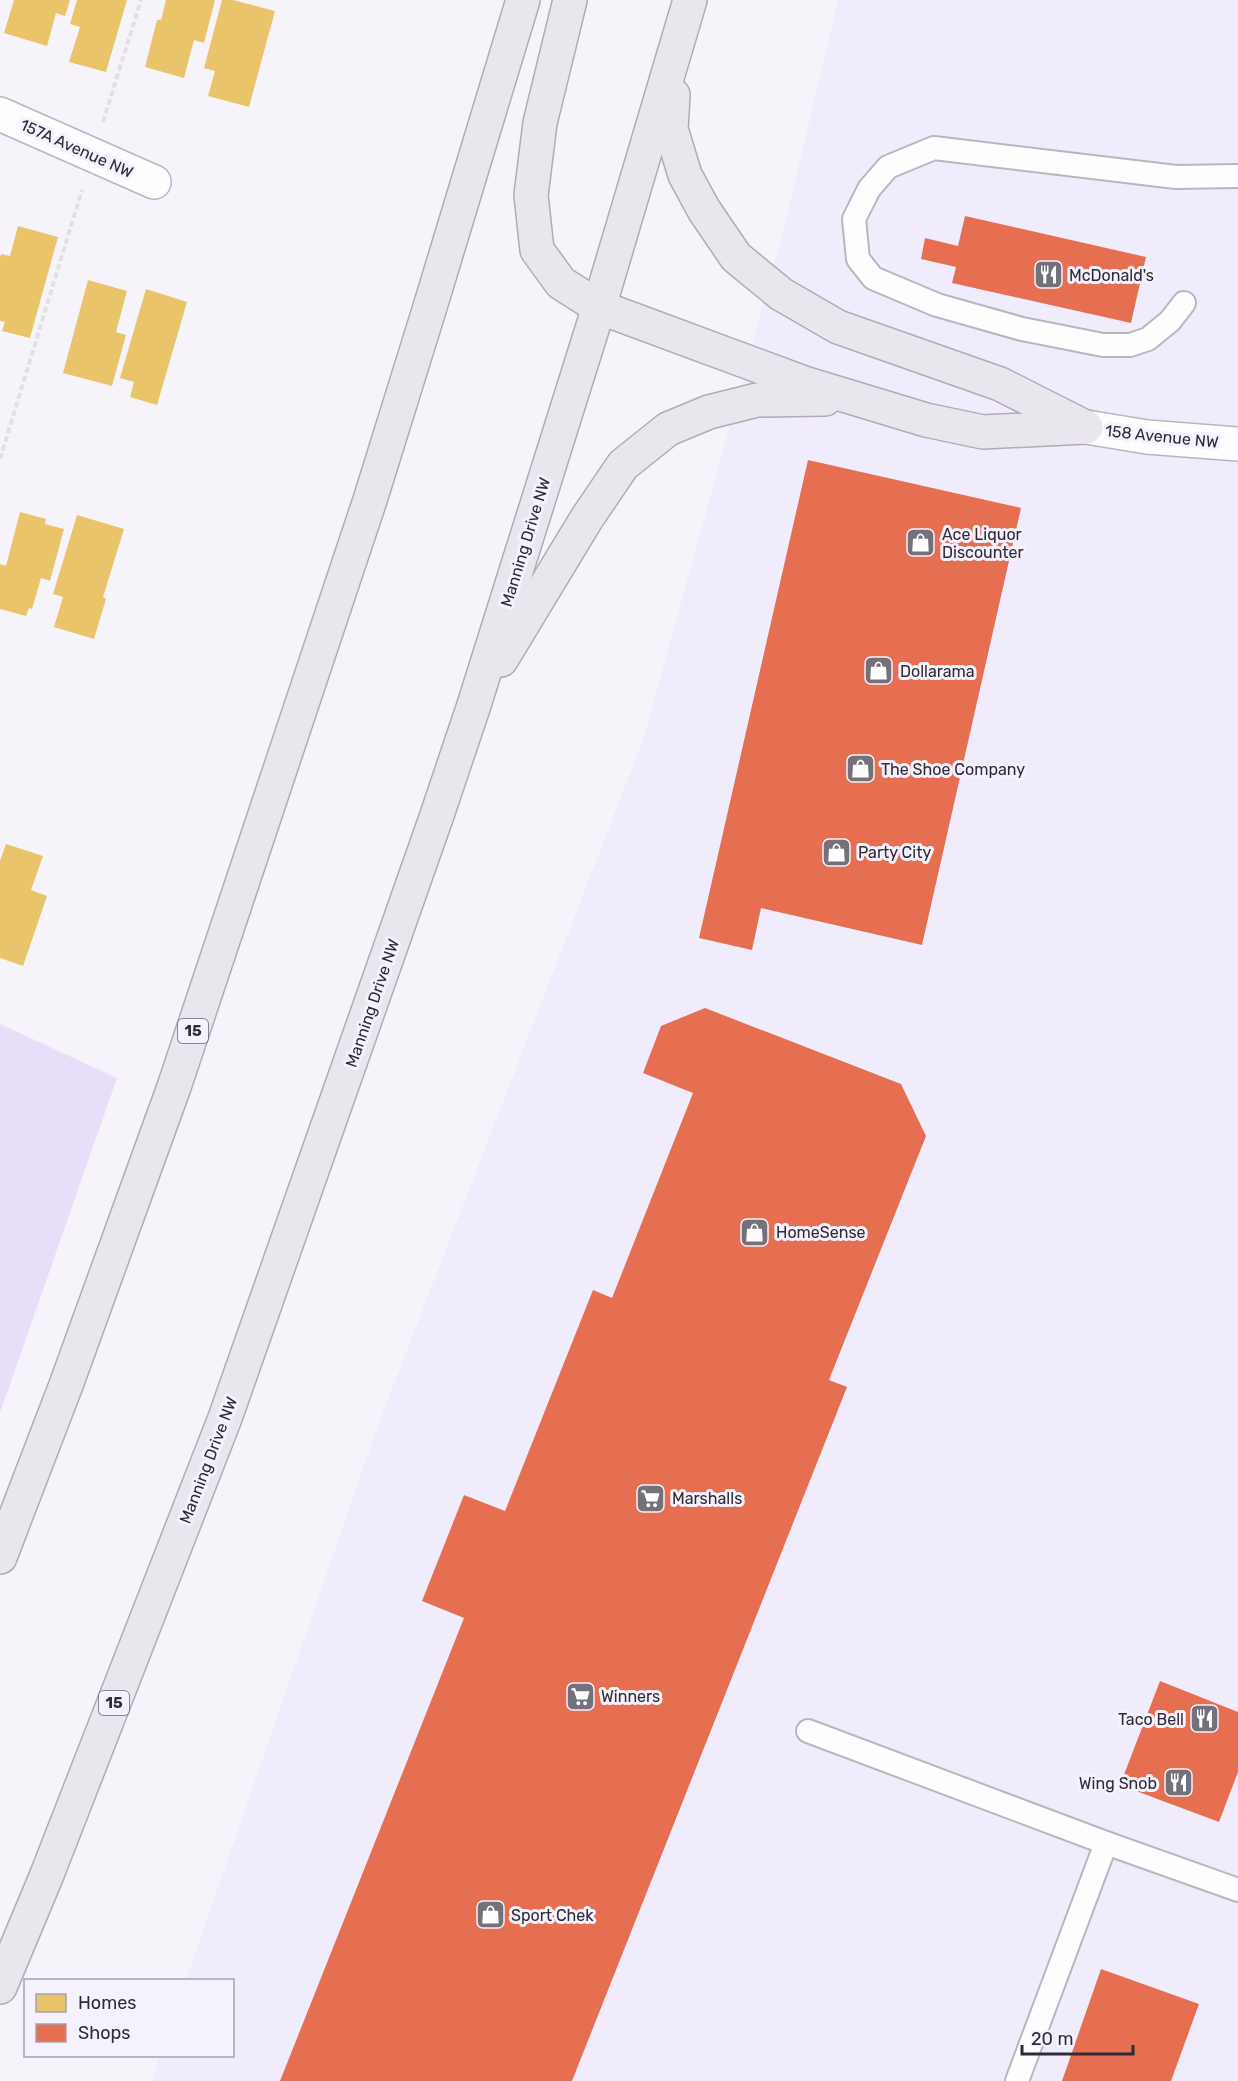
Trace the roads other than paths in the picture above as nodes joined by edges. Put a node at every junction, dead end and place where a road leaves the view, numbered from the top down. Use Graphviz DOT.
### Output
graph roads {
  1 [pos="522,0"];
  2 [pos="570,0"];
  3 [pos="690,0"];
  4 [pos="676,52"];
  5 [pos="0,114"];
  6 [pos="1238,176"];
  7 [pos="154,182"];
  8 [pos="1184,303"];
  9 [pos="599,306"];
  10 [pos="859,401"];
  11 [pos="1086,428"];
  12 [pos="1238,444"];
  13 [pos="474,705"];
  14 [pos="0,1557"];
  15 [pos="808,1731"];
  16 [pos="1106,1844"];
  17 [pos="1238,1890"];
  18 [pos="0,1987"];
  19 [pos="1017,2081"];
  1 -- 14 [label="main road, 15"];
  2 -- 9 [label="main road"];
  3 -- 4 [label="main road, Manning Drive NW"];
  4 -- 9 [label="main road, Manning Drive NW"];
  4 -- 11 [label="main road"];
  5 -- 7 [label="street, 157A Avenue NW"];
  6 -- 8 [label="lane"];
  9 -- 10 [label="main road"];
  9 -- 13 [label="main road, Manning Drive NW"];
  10 -- 11 [label="main road"];
  10 -- 13 [label="main road"];
  11 -- 12 [label="street, 158 Avenue NW"];
  13 -- 18 [label="main road, Manning Drive NW / 15"];
  15 -- 16 [label="lane"];
  16 -- 17 [label="lane"];
  16 -- 19 [label="lane"];
}
